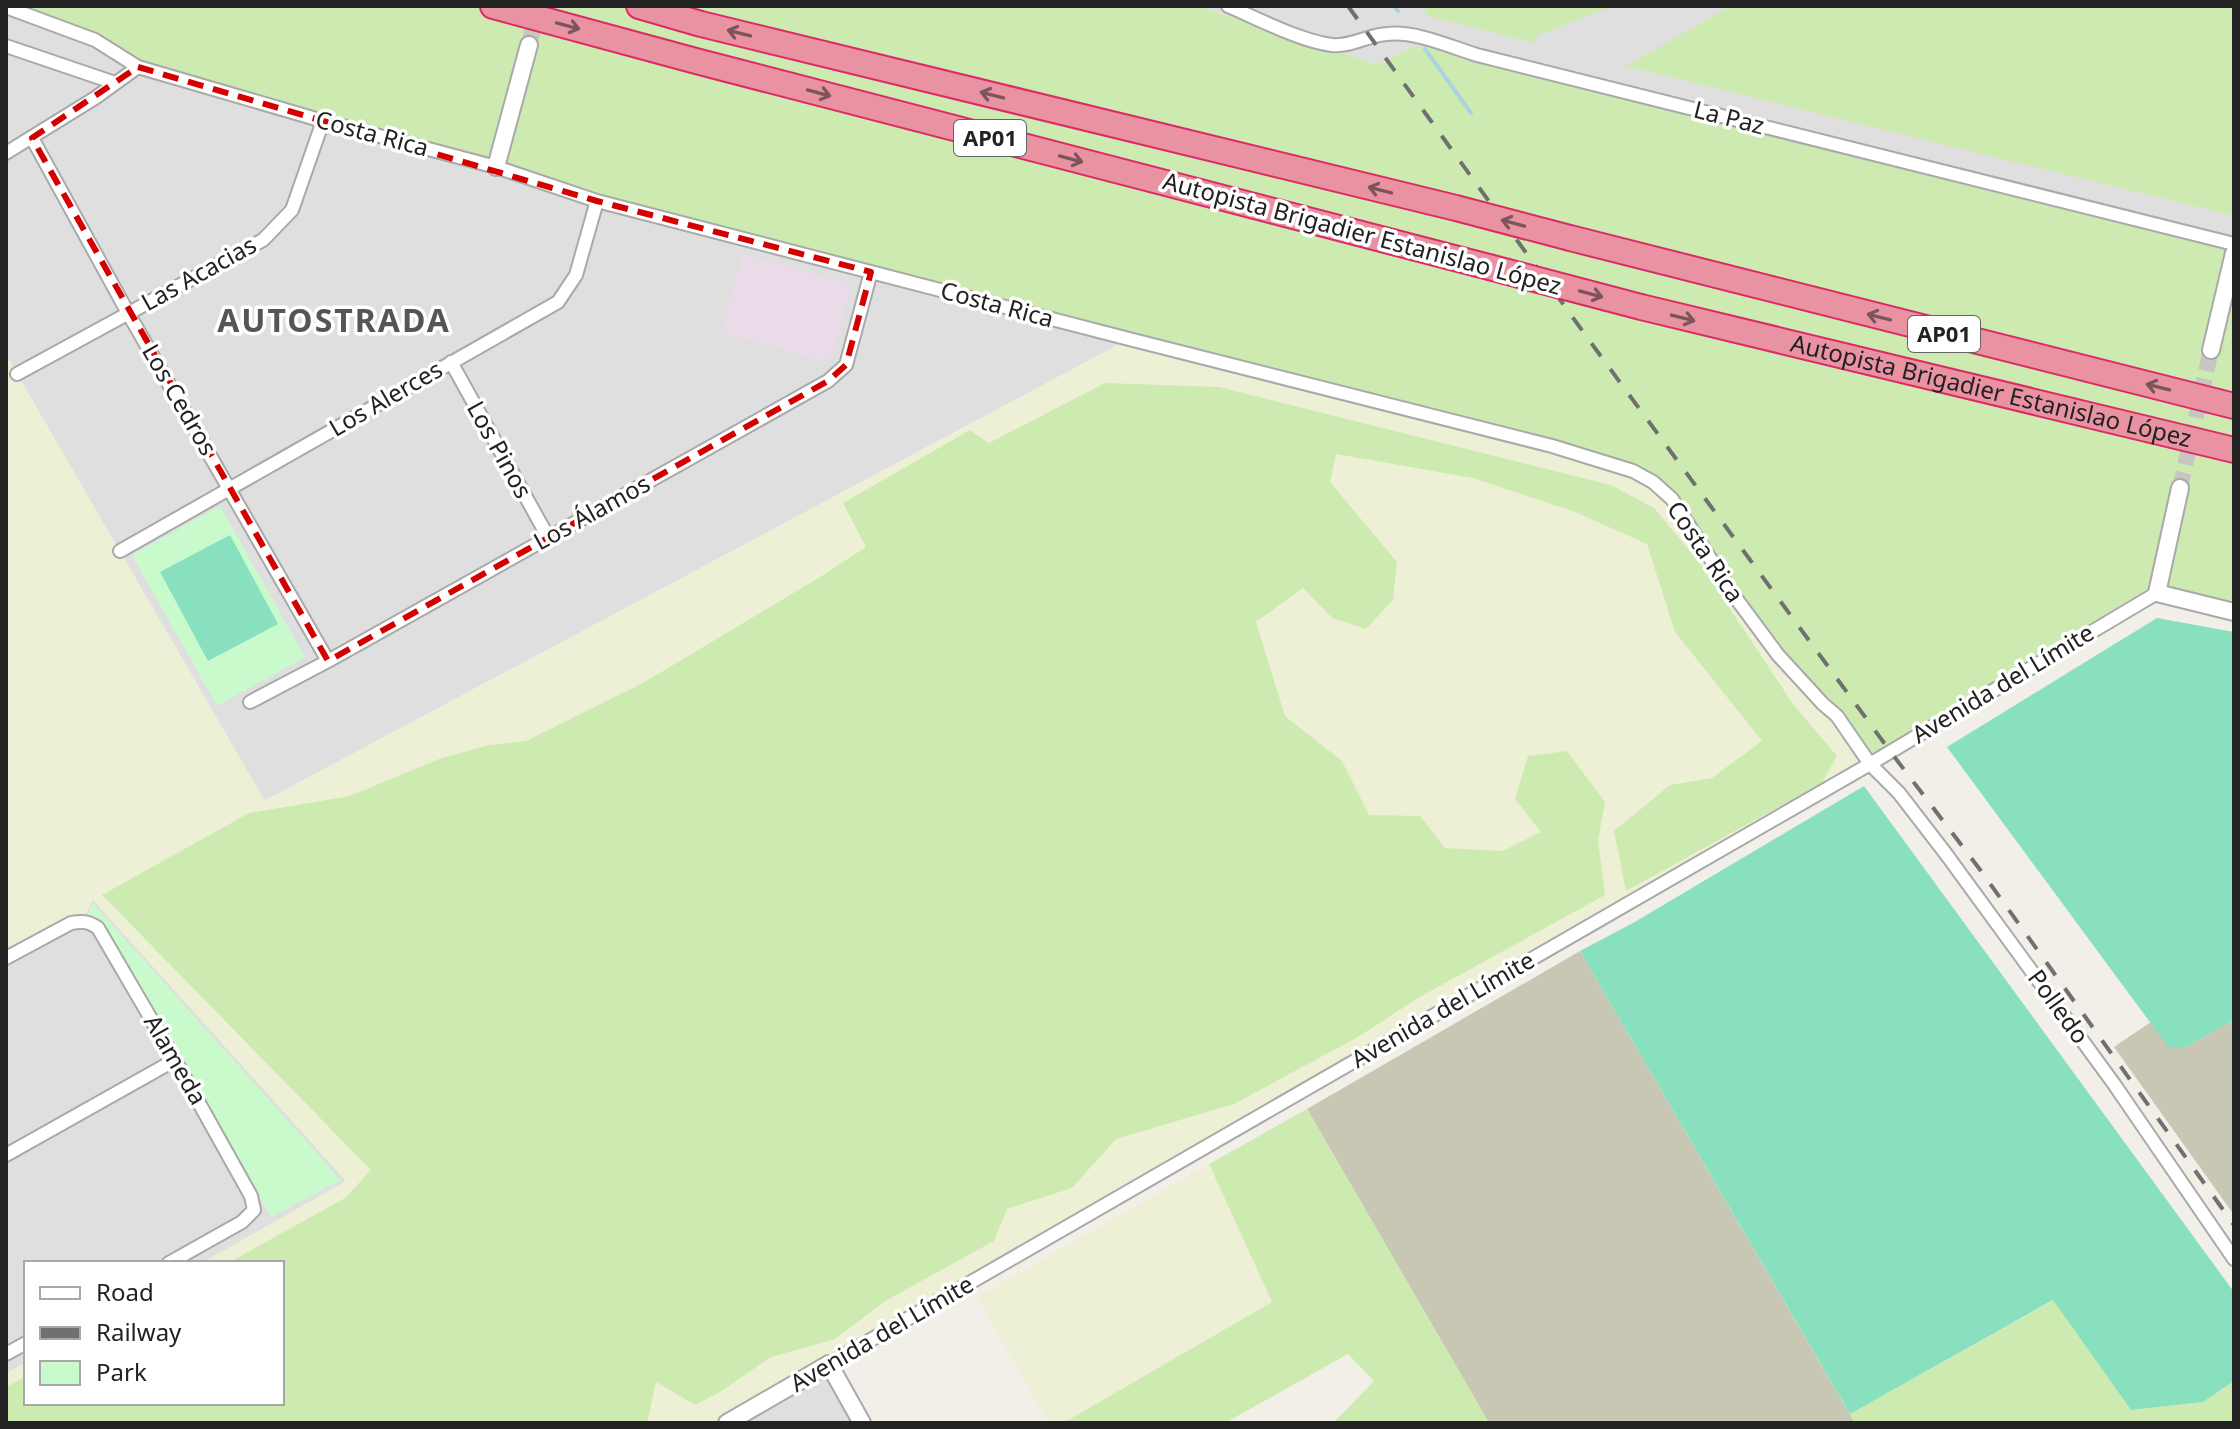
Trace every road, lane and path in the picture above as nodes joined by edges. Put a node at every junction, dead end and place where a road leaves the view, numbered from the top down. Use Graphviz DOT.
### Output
graph roads {
  1 [pos="493,6"];
  2 [pos="639,6"];
  3 [pos="1228,6"];
  4 [pos="6,7"];
  5 [pos="529,45"];
  6 [pos="6,46"];
  7 [pos="138,67"];
  8 [pos="115,83"];
  9 [pos="323,121"];
  10 [pos="32,138"];
  11 [pos="6,153"];
  12 [pos="496,167"];
  13 [pos="597,201"];
  14 [pos="2234,244"];
  15 [pos="2234,253"];
  16 [pos="871,272"];
  17 [pos="128,313"];
  18 [pos="2211,350"];
  19 [pos="451,362"];
  20 [pos="17,374"];
  21 [pos="2234,406"];
  22 [pos="2234,450"];
  23 [pos="230,488"];
  24 [pos="2180,488"];
  25 [pos="548,537"];
  26 [pos="120,551"];
  27 [pos="2157,593"];
  28 [pos="2234,612"];
  29 [pos="328,661"];
  30 [pos="250,702"];
  31 [pos="1870,764"];
  32 [pos="6,958"];
  33 [pos="175,1060"];
  34 [pos="6,1155"];
  35 [pos="2234,1259"];
  36 [pos="173,1261"];
  37 [pos="24,1344"];
  38 [pos="6,1354"];
  39 [pos="829,1364"];
  40 [pos="727,1423"];
  41 [pos="862,1423"];
  1 -- 22 [label="highway, Autopista Brigadier Estanislao López / AP01, one-way, bridge"];
  21 -- 2 [label="highway, Autopista Brigadier Estanislao López / AP01, one-way, bridge"];
  3 -- 14 [label="street, La Paz"];
  4 -- 7 [label="street, Costa Rica"];
  5 -- 12 [label="street"];
  6 -- 8 [label="street"];
  7 -- 8 [label="street"];
  7 -- 9 [label="street, Costa Rica"];
  8 -- 10 [label="street"];
  9 -- 12 [label="street, Costa Rica"];
  9 -- 17 [label="street, Las Acacias"];
  10 -- 11 [label="street"];
  10 -- 17 [label="street, Los Cedros"];
  12 -- 13 [label="street, Costa Rica"];
  13 -- 16 [label="street, Costa Rica"];
  13 -- 19 [label="street, Los Alerces"];
  15 -- 18 [label="street"];
  16 -- 25 [label="street, Los Álamos"];
  16 -- 31 [label="street, Costa Rica"];
  17 -- 20 [label="street, Las Acacias"];
  17 -- 23 [label="street, Los Cedros"];
  19 -- 23 [label="street, Los Alerces"];
  19 -- 25 [label="street, Los Pinos"];
  23 -- 26 [label="street, Los Alerces"];
  23 -- 29 [label="street, Los Cedros"];
  24 -- 27 [label="street"];
  25 -- 29 [label="street, Los Álamos"];
  27 -- 28 [label="street"];
  27 -- 31 [label="street, Avenida del Límite"];
  29 -- 30 [label="street, Los Álamos"];
  31 -- 35 [label="street, Polledo"];
  31 -- 39 [label="street, Avenida del Límite"];
  32 -- 33 [label="street, Alameda"];
  33 -- 34 [label="street"];
  33 -- 36 [label="street, Alameda"];
  37 -- 38 [label="street"];
  39 -- 40 [label="street, Avenida del Límite"];
  39 -- 41 [label="street"];
}
